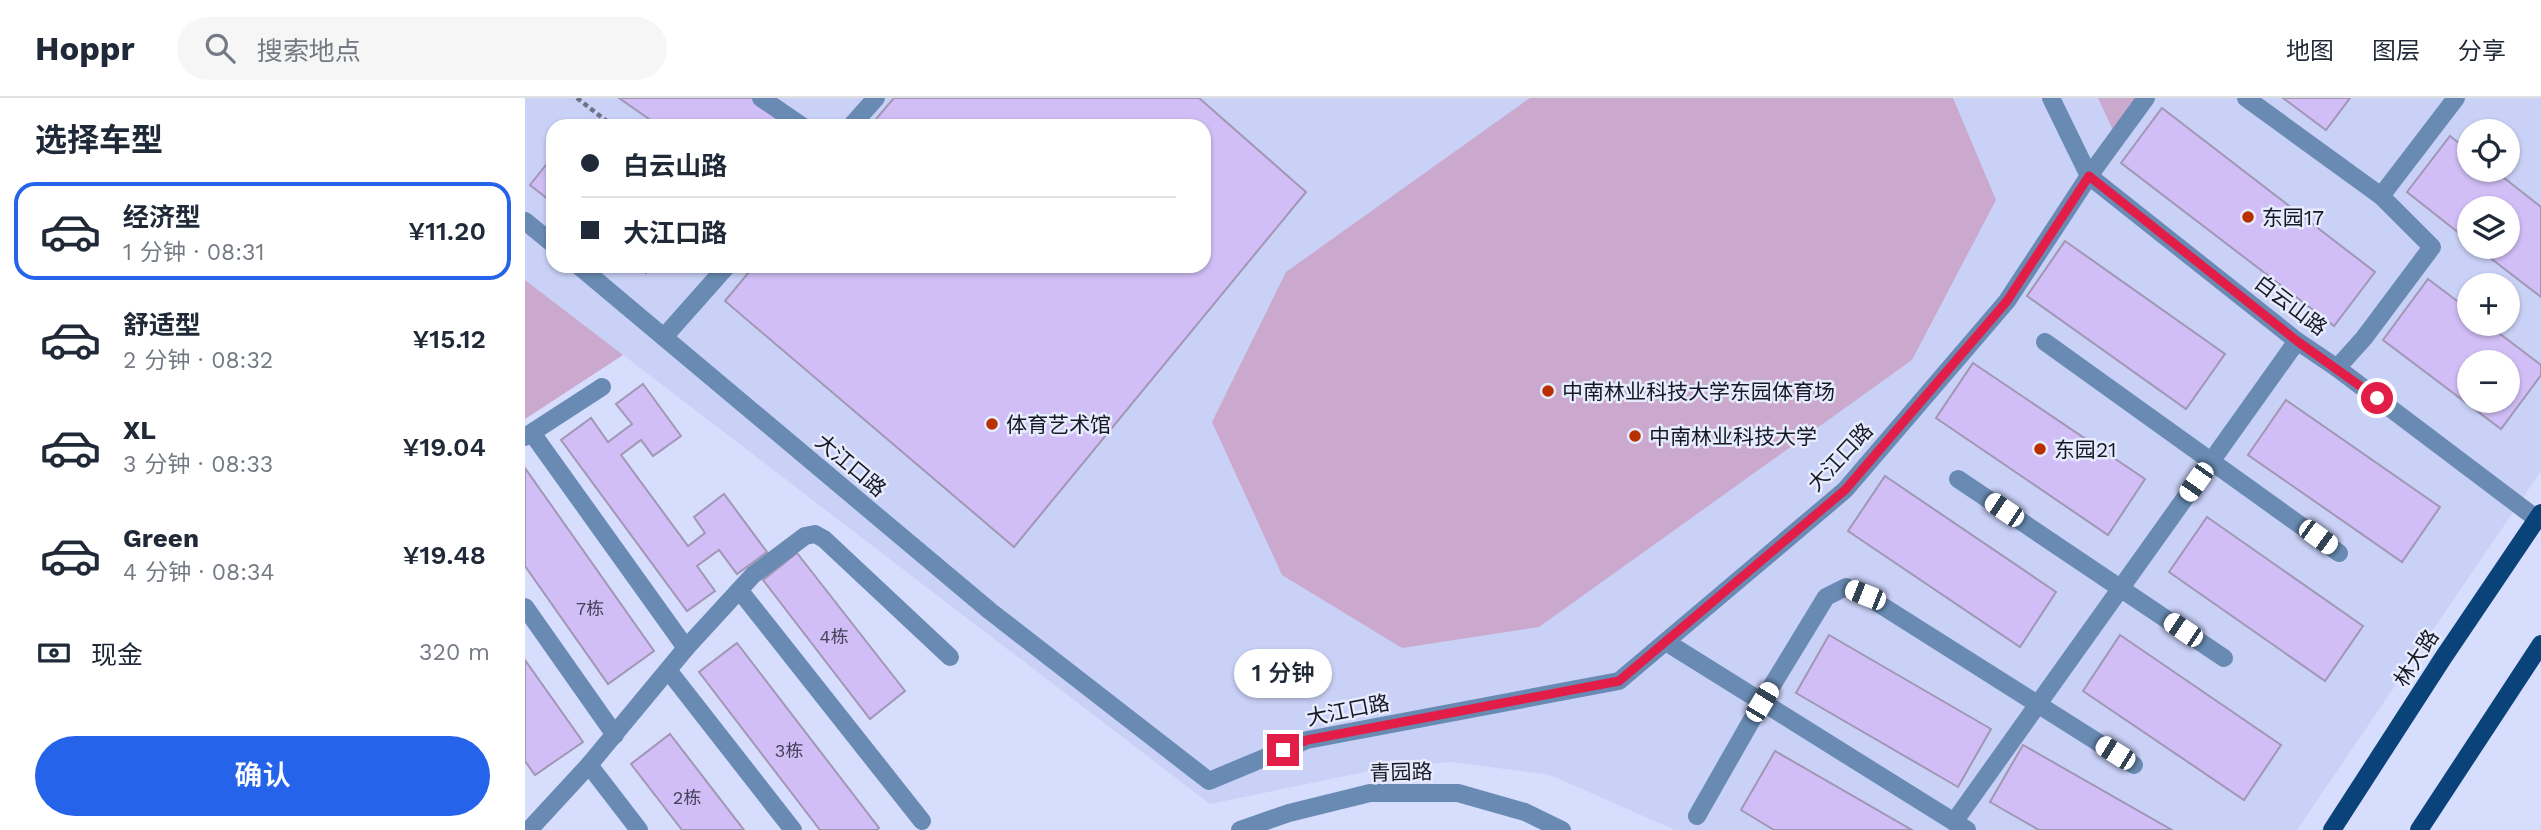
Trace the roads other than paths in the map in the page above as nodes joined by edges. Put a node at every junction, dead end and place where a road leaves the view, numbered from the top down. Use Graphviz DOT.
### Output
graph roads {
  1 [pos="761,98"];
  2 [pos="876,98"];
  3 [pos="2052,98"];
  4 [pos="2146,98"];
  5 [pos="2246,98"];
  6 [pos="2456,98"];
  7 [pos="792,119"];
  8 [pos="857,119"];
  9 [pos="2089,176"];
  10 [pos="2381,196"];
  11 [pos="525,221"];
  12 [pos="546,238"];
  13 [pos="587,273"];
  14 [pos="721,273"];
  15 [pos="664,337"];
  16 [pos="2297,341"];
  17 [pos="2045,342"];
  18 [pos="2337,368"];
  19 [pos="602,387"];
  20 [pos="529,435"];
  21 [pos="2211,461"];
  22 [pos="1958,479"];
  23 [pos="2539,516"];
  24 [pos="2339,553"];
  25 [pos="2120,588"];
  26 [pos="740,591"];
  27 [pos="525,607"];
  28 [pos="1666,642"];
  29 [pos="2541,644"];
  30 [pos="686,648"];
  31 [pos="950,657"];
  32 [pos="2224,658"];
  33 [pos="669,670"];
  34 [pos="1762,702"];
  35 [pos="2038,704"];
  36 [pos="615,735"];
  37 [pos="589,765"];
  38 [pos="2134,765"];
  39 [pos="1697,816"];
  40 [pos="922,821"];
  41 [pos="525,823"];
  42 [pos="1960,826"];
  43 [pos="529,830"];
  44 [pos="639,830"];
  45 [pos="793,830"];
  46 [pos="1240,830"];
  47 [pos="1562,830"];
  48 [pos="2332,830"];
  49 [pos="2419,830"];
  1 -- 7 [label="street"];
  2 -- 8 [label="street"];
  3 -- 9 [label="street, 白云山路"];
  4 -- 9 [label="street, 大江口路"];
  5 -- 10 [label="street"];
  6 -- 10 [label="street"];
  9 -- 16 [label="street, 白云山路"];
  9 -- 28 [label="street, 大江口路"];
  10 -- 18 [label="street"];
  11 -- 12 [label="street"];
  13 -- 15 [label="street, 大江口路"];
  14 -- 15 [label="street"];
  15 -- 28 [label="street, 大江口路"];
  16 -- 18 [label="street, 白云山路"];
  16 -- 21 [label="street"];
  17 -- 21 [label="street"];
  18 -- 23 [label="street, 白云山路"];
  19 -- 20 [label="street"];
  20 -- 30 [label="street"];
  21 -- 24 [label="street"];
  21 -- 25 [label="street"];
  22 -- 25 [label="street"];
  23 -- 48 [label="main road, 林大路"];
  25 -- 32 [label="street"];
  25 -- 35 [label="street"];
  26 -- 30 [label="street"];
  26 -- 31 [label="street"];
  26 -- 40 [label="street"];
  27 -- 36 [label="street"];
  28 -- 34 [label="street"];
  29 -- 49 [label="main road"];
  30 -- 33 [label="street"];
  33 -- 36 [label="street"];
  33 -- 45 [label="street"];
  34 -- 35 [label="street"];
  34 -- 39 [label="street"];
  34 -- 42 [label="street"];
  35 -- 38 [label="street"];
  35 -- 42 [label="street"];
  36 -- 37 [label="street"];
  37 -- 43 [label="street"];
  37 -- 44 [label="street"];
  41 -- 43 [label="street"];
  46 -- 47 [label="street, 青园路"];
}
